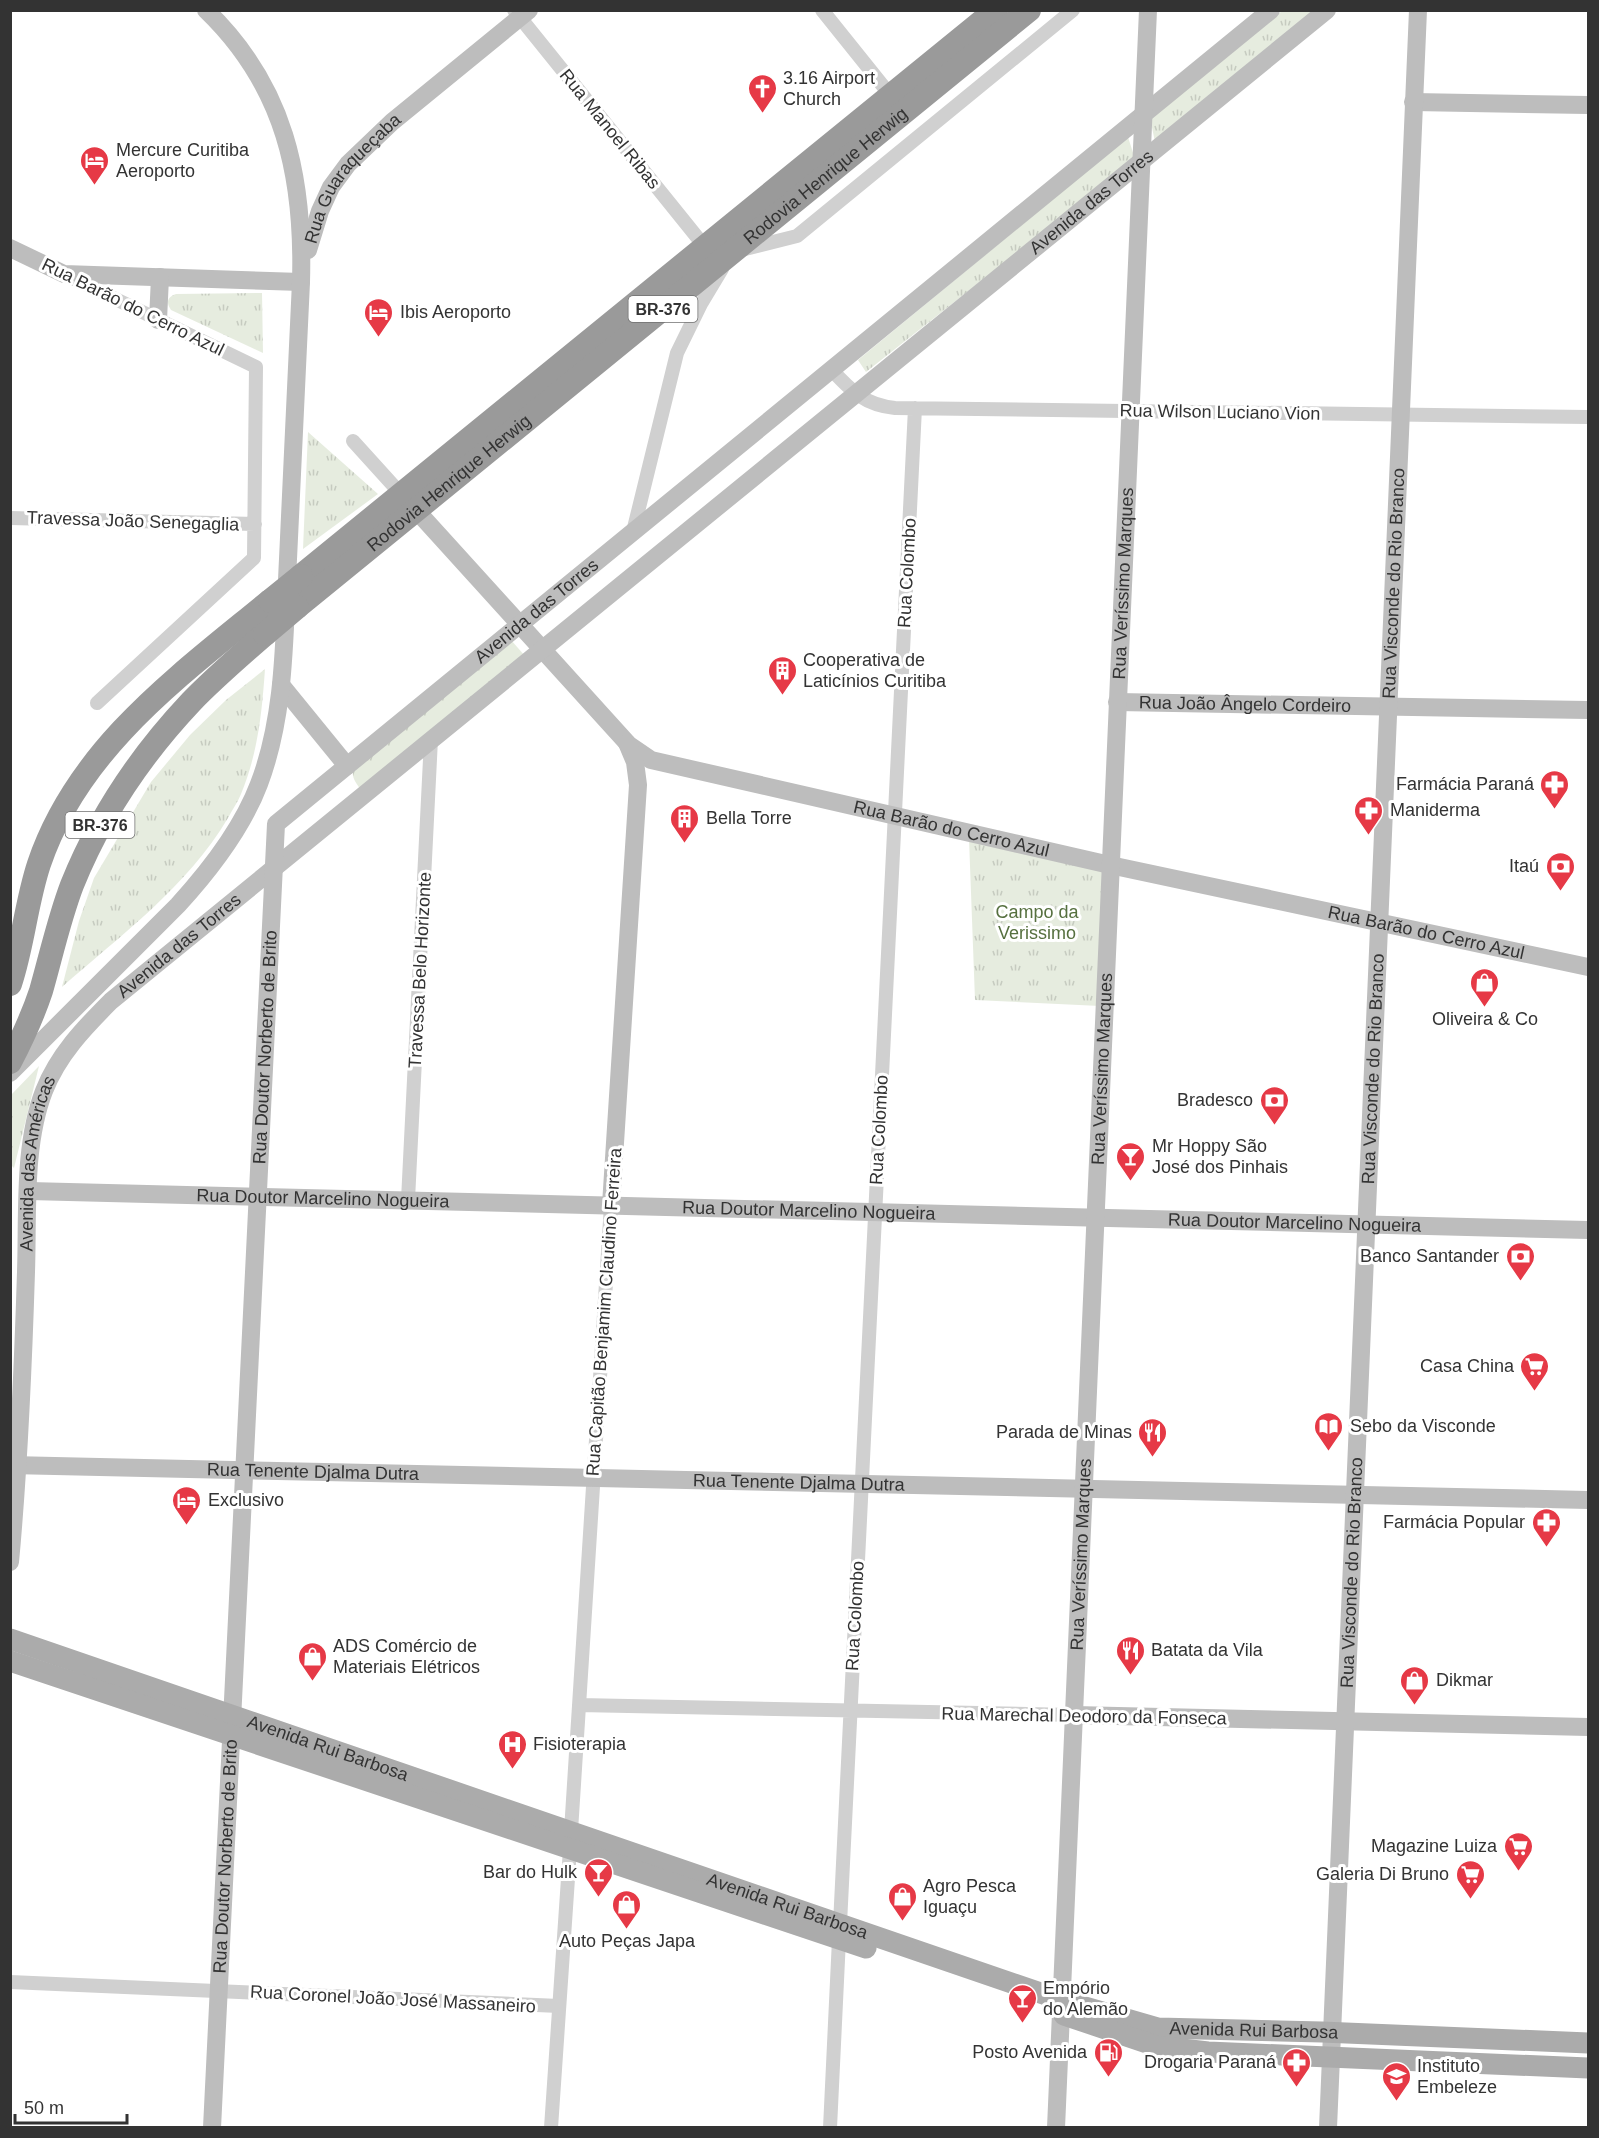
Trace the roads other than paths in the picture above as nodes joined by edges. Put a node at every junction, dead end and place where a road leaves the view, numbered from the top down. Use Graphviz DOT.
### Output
graph roads {
  1 [pos="206,10"];
  2 [pos="822,10"];
  3 [pos="996,10"];
  4 [pos="1029,10"];
  5 [pos="1073,10"];
  6 [pos="1148,10"];
  7 [pos="1271,10"];
  8 [pos="1327,10"];
  9 [pos="1418,10"];
  10 [pos="521,13"];
  11 [pos="891,96"];
  12 [pos="1413,102"];
  13 [pos="1588,105"];
  14 [pos="1143,116"];
  15 [pos="1141,162"];
  16 [pos="705,247"];
  17 [pos="10,248"];
  18 [pos="732,253"];
  19 [pos="64,274"];
  20 [pos="160,277"];
  21 [pos="301,282"];
  22 [pos="158,320"];
  23 [pos="831,369"];
  24 [pos="854,393"];
  25 [pos="915,408"];
  26 [pos="1130,410"];
  27 [pos="1400,414"];
  28 [pos="1588,417"];
  29 [pos="353,441"];
  30 [pos="409,502"];
  31 [pos="10,518"];
  32 [pos="255,524"];
  33 [pos="633,532"];
  34 [pos="520,625"];
  35 [pos="542,649"];
  36 [pos="281,685"];
  37 [pos="1117,702"];
  38 [pos="97,703"];
  39 [pos="1388,706"];
  40 [pos="1588,710"];
  41 [pos="431,739"];
  42 [pos="626,742"];
  43 [pos="673,765"];
  44 [pos="342,770"];
  45 [pos="637,792"];
  46 [pos="358,799"];
  47 [pos="895,817"];
  48 [pos="1110,864"];
  49 [pos="273,868"];
  50 [pos="178,905"];
  51 [pos="1379,921"];
  52 [pos="1588,967"];
  53 [pos="10,984"];
  54 [pos="111,1001"];
  55 [pos="10,1062"];
  56 [pos="10,1073"];
  57 [pos="29,1191"];
  58 [pos="258,1197"];
  59 [pos="408,1200"];
  60 [pos="611,1205"];
  61 [pos="875,1212"];
  62 [pos="1095,1217"];
  63 [pos="1366,1224"];
  64 [pos="1588,1230"];
  65 [pos="15,1465"];
  66 [pos="244,1470"];
  67 [pos="594,1478"];
  68 [pos="862,1484"];
  69 [pos="1083,1488"];
  70 [pos="1354,1495"];
  71 [pos="1588,1500"];
  72 [pos="10,1562"];
  73 [pos="10,1639"];
  74 [pos="10,1661"];
  75 [pos="579,1705"];
  76 [pos="850,1711"];
  77 [pos="1074,1716"];
  78 [pos="1345,1722"];
  79 [pos="232,1725"];
  80 [pos="1588,1727"];
  81 [pos="570,1840"];
  82 [pos="840,1932"];
  83 [pos="10,1982"];
  84 [pos="219,1991"];
  85 [pos="559,2006"];
  86 [pos="1061,2007"];
  87 [pos="1332,2032"];
  88 [pos="1588,2043"];
  89 [pos="1330,2058"];
  90 [pos="1588,2068"];
  91 [pos="212,2127"];
  92 [pos="551,2127"];
  93 [pos="830,2127"];
  94 [pos="1056,2127"];
  95 [pos="1328,2127"];
  1 -- 21 [label="main road"];
  2 -- 11 [label="street"];
  3 -- 11 [label="highway, Rodovia Henrique Herwig / BR-376"];
  4 -- 18 [label="highway, Rodovia Henrique Herwig / BR-376"];
  5 -- 18 [label="street"];
  6 -- 14 [label="main road, Rua Veríssimo Marques"];
  7 -- 14 [label="main road, Avenida das Torres"];
  8 -- 15 [label="main road, Avenida das Torres"];
  9 -- 12 [label="main road, Rua Visconde do Rio Branco"];
  10 -- 16 [label="street, Rua Manoel Ribas"];
  10 -- 21 [label="main road, Rua Guaraqueçaba"];
  11 -- 16 [label="highway, Rodovia Henrique Herwig / BR-376"];
  12 -- 13 [label="main road"];
  12 -- 27 [label="main road, Rua Visconde do Rio Branco"];
  14 -- 15 [label="main road, Rua Veríssimo Marques"];
  14 -- 23 [label="main road, Avenida das Torres"];
  15 -- 24 [label="main road, Avenida das Torres"];
  15 -- 26 [label="main road, Rua Veríssimo Marques"];
  16 -- 30 [label="highway, Rodovia Henrique Herwig / BR-376"];
  17 -- 19 [label="main road, Rua Barão do Cerro Azul"];
  18 -- 30 [label="highway, Rodovia Henrique Herwig / BR-376"];
  18 -- 33 [label="street"];
  19 -- 20 [label="main road"];
  19 -- 22 [label="street, Rua Barão do Cerro Azul"];
  20 -- 21 [label="main road"];
  20 -- 22 [label="main road"];
  21 -- 36 [label="main road"];
  22 -- 32 [label="street, Rua Barão do Cerro Azul"];
  23 -- 24 [label="street"];
  23 -- 33 [label="main road, Avenida das Torres"];
  24 -- 25 [label="street, Rua Wilson Luciano Vion"];
  24 -- 35 [label="main road, Avenida das Torres"];
  25 -- 26 [label="street, Rua Wilson Luciano Vion"];
  25 -- 47 [label="street, Rua Colombo"];
  26 -- 27 [label="street, Rua Wilson Luciano Vion"];
  26 -- 37 [label="main road, Rua Veríssimo Marques"];
  27 -- 28 [label="street, Rua Wilson Luciano Vion"];
  27 -- 39 [label="main road, Rua Visconde do Rio Branco"];
  29 -- 30 [label="street, Rua Barão do Cerro Azul"];
  30 -- 34 [label="main road, Rua Barão do Cerro Azul"];
  30 -- 53 [label="highway, Rodovia Henrique Herwig / BR-376, bridge"];
  30 -- 55 [label="highway, Rodovia Henrique Herwig / BR-376, bridge"];
  31 -- 32 [label="street, Travessa João Senegaglia"];
  32 -- 38 [label="street"];
  33 -- 34 [label="main road, Avenida das Torres"];
  34 -- 35 [label="main road, Rua Barão do Cerro Azul"];
  34 -- 44 [label="main road, Avenida das Torres"];
  35 -- 41 [label="main road, Avenida das Torres"];
  35 -- 42 [label="main road, Rua Barão do Cerro Azul"];
  36 -- 44 [label="main road"];
  36 -- 50 [label="main road"];
  37 -- 39 [label="main road, Rua João Ângelo Cordeiro"];
  37 -- 48 [label="main road, Rua Veríssimo Marques"];
  39 -- 40 [label="main road, Rua João Ângelo Cordeiro"];
  39 -- 51 [label="main road, Rua Visconde do Rio Branco"];
  41 -- 46 [label="main road, Avenida das Torres"];
  41 -- 59 [label="street, Travessa Belo Horizonte"];
  42 -- 43 [label="main road, Rua Barão do Cerro Azul"];
  42 -- 45 [label="main road, Rua Capitão Benjamim Claudino Ferreira"];
  43 -- 45 [label="main road"];
  43 -- 47 [label="main road, Rua Barão do Cerro Azul"];
  44 -- 46 [label="main road"];
  44 -- 49 [label="main road, Avenida das Torres"];
  45 -- 60 [label="main road, Rua Capitão Benjamim Claudino Ferreira"];
  46 -- 49 [label="main road, Avenida das Torres"];
  47 -- 48 [label="main road, Rua Barão do Cerro Azul"];
  47 -- 61 [label="street, Rua Colombo"];
  48 -- 51 [label="main road, Rua Barão do Cerro Azul"];
  48 -- 62 [label="main road, Rua Veríssimo Marques"];
  49 -- 54 [label="main road, Avenida das Torres"];
  49 -- 58 [label="main road, Rua Doutor Norberto de Brito"];
  50 -- 54 [label="main road"];
  50 -- 56 [label="main road"];
  51 -- 52 [label="main road, Rua Barão do Cerro Azul"];
  51 -- 63 [label="main road, Rua Visconde do Rio Branco"];
  54 -- 57 [label="main road, Avenida das Américas"];
  57 -- 58 [label="main road, Rua Doutor Marcelino Nogueira"];
  57 -- 65 [label="main road, Avenida das Américas"];
  58 -- 59 [label="main road, Rua Doutor Marcelino Nogueira"];
  58 -- 66 [label="main road, Rua Doutor Norberto de Brito"];
  59 -- 60 [label="main road, Rua Doutor Marcelino Nogueira"];
  60 -- 61 [label="main road, Rua Doutor Marcelino Nogueira"];
  60 -- 67 [label="street, Rua Capitão Benjamim Claudino Ferreira"];
  61 -- 62 [label="main road, Rua Doutor Marcelino Nogueira"];
  61 -- 68 [label="street, Rua Colombo"];
  62 -- 63 [label="main road, Rua Doutor Marcelino Nogueira"];
  62 -- 69 [label="main road, Rua Veríssimo Marques"];
  63 -- 64 [label="main road, Rua Doutor Marcelino Nogueira"];
  63 -- 70 [label="main road, Rua Visconde do Rio Branco"];
  65 -- 66 [label="main road, Rua Tenente Djalma Dutra"];
  65 -- 72 [label="main road, Avenida das Américas"];
  66 -- 67 [label="main road, Rua Tenente Djalma Dutra"];
  66 -- 79 [label="main road, Rua Doutor Norberto de Brito"];
  67 -- 68 [label="main road, Rua Tenente Djalma Dutra"];
  67 -- 75 [label="street, Rua Capitão Benjamim Claudino Ferreira"];
  68 -- 69 [label="main road, Rua Tenente Djalma Dutra"];
  68 -- 76 [label="street, Rua Colombo"];
  69 -- 70 [label="main road, Rua Tenente Djalma Dutra"];
  69 -- 77 [label="main road, Rua Veríssimo Marques"];
  70 -- 71 [label="main road, Rua Tenente Djalma Dutra"];
  70 -- 78 [label="main road, Rua Visconde do Rio Branco"];
  73 -- 79 [label="main road, Avenida Rui Barbosa"];
  74 -- 79 [label="main road, Avenida Rui Barbosa"];
  75 -- 76 [label="street, Rua Marechal Deodoro da Fonseca"];
  75 -- 81 [label="street, Rua Capitão Benjamim Claudino Ferreira"];
  76 -- 77 [label="street, Rua Marechal Deodoro da Fonseca"];
  76 -- 82 [label="street, Rua Colombo"];
  77 -- 78 [label="main road, Rua Marechal Deodoro da Fonseca"];
  77 -- 86 [label="main road, Rua Veríssimo Marques"];
  78 -- 80 [label="main road, Rua Marechal Deodoro da Fonseca"];
  78 -- 87 [label="main road, Rua Visconde do Rio Branco"];
  79 -- 81 [label="main road, Avenida Rui Barbosa"];
  79 -- 84 [label="main road, Rua Doutor Norberto de Brito"];
  81 -- 82 [label="main road, Avenida Rui Barbosa"];
  81 -- 85 [label="street, Rua Capitão Benjamim Claudino Ferreira"];
  82 -- 86 [label="main road, Avenida Rui Barbosa"];
  82 -- 93 [label="street, Rua Colombo"];
  83 -- 84 [label="street, Rua Coronel João José Massaneiro"];
  84 -- 85 [label="street, Rua Coronel João José Massaneiro"];
  84 -- 91 [label="main road, Rua Doutor Norberto de Brito"];
  85 -- 92 [label="street, Rua Capitão Benjamim Claudino Ferreira"];
  86 -- 87 [label="main road, Avenida Rui Barbosa"];
  86 -- 89 [label="main road, Avenida Rui Barbosa"];
  86 -- 94 [label="main road, Rua Veríssimo Marques"];
  87 -- 88 [label="main road, Avenida Rui Barbosa"];
  87 -- 89 [label="main road, Rua Visconde do Rio Branco"];
  89 -- 90 [label="main road, Avenida Rui Barbosa"];
  89 -- 95 [label="main road, Rua Visconde do Rio Branco"];
}
